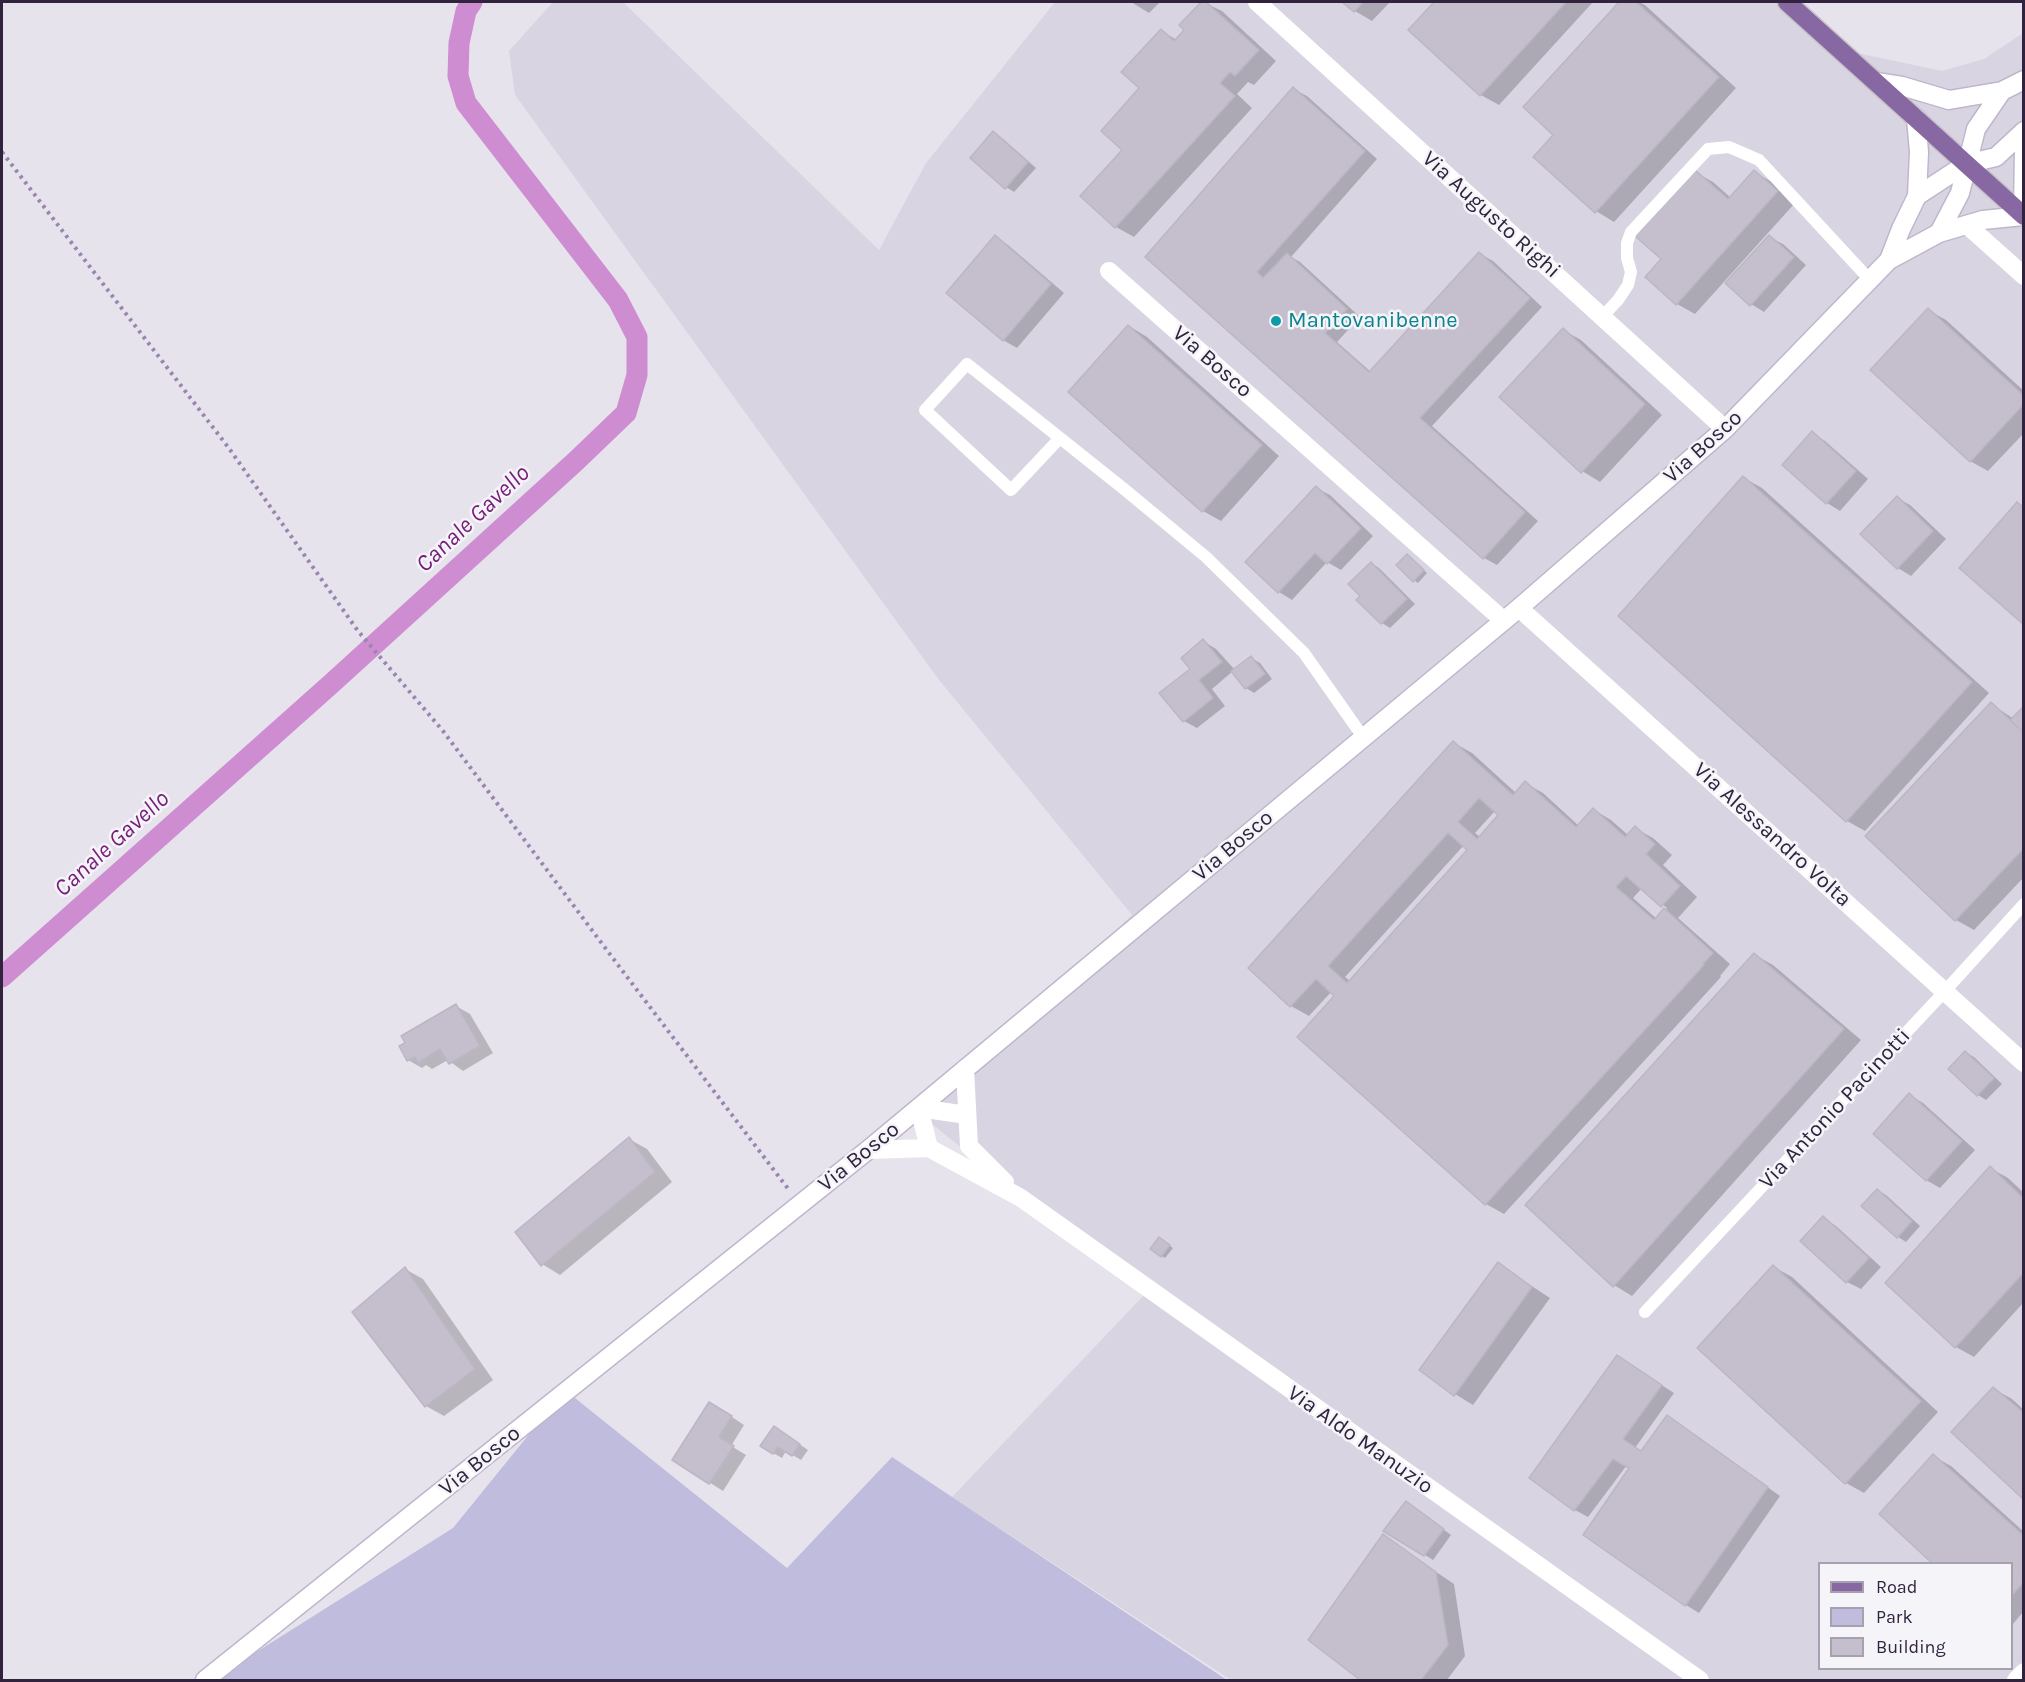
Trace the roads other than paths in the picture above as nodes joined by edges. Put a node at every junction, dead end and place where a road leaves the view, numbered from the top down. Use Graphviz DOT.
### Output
graph roads {
  1 [pos="1257,2"];
  2 [pos="1787,2"];
  3 [pos="2024,80"];
  4 [pos="1876,82"];
  5 [pos="2002,91"];
  6 [pos="1916,118"];
  7 [pos="2024,131"];
  8 [pos="2024,147"];
  9 [pos="1966,164"];
  10 [pos="1917,196"];
  11 [pos="2023,216"];
  12 [pos="1967,225"];
  13 [pos="1939,232"];
  14 [pos="1889,260"];
  15 [pos="1109,271"];
  16 [pos="2024,276"];
  17 [pos="1870,280"];
  18 [pos="1602,317"];
  19 [pos="1725,429"];
  20 [pos="1060,438"];
  21 [pos="1519,608"];
  22 [pos="1503,620"];
  23 [pos="1363,737"];
  24 [pos="2024,904"];
  25 [pos="1945,991"];
  26 [pos="2024,1063"];
  27 [pos="965,1069"];
  28 [pos="919,1108"];
  29 [pos="967,1115"];
  30 [pos="929,1148"];
  31 [pos="868,1150"];
  32 [pos="1021,1198"];
  33 [pos="1645,1312"];
  34 [pos="2024,1672"];
  35 [pos="205,1680"];
  36 [pos="1701,1680"];
  37 [pos="2016,1680"];
  1 -- 18 [label="street, Via Augusto Righi"];
  2 -- 4 [label="main road"];
  3 -- 5 [label="street"];
  4 -- 5 [label="street"];
  4 -- 6 [label="main road"];
  5 -- 9 [label="street"];
  6 -- 9 [label="main road"];
  6 -- 10 [label="street, Via Bosco"];
  7 -- 9 [label="street"];
  8 -- 11 [label="street"];
  9 -- 10 [label="street, Via Bosco"];
  9 -- 11 [label="main road"];
  9 -- 13 [label="street"];
  10 -- 14 [label="street, Via Bosco"];
  11 -- 12 [label="street, Via Bosco"];
  12 -- 13 [label="street, Via Bosco"];
  12 -- 16 [label="street"];
  13 -- 14 [label="street, Via Bosco"];
  14 -- 17 [label="street, Via Bosco"];
  15 -- 22 [label="street, Via Bosco"];
  17 -- 18 [label="lane"];
  17 -- 19 [label="street, Via Bosco"];
  18 -- 19 [label="street, Via Augusto Righi"];
  19 -- 21 [label="street, Via Bosco"];
  20 -- 20 [label="lane"];
  20 -- 23 [label="lane"];
  21 -- 22 [label="street, Via Bosco"];
  21 -- 25 [label="street, Via Alessandro Volta"];
  22 -- 23 [label="street, Via Bosco"];
  23 -- 27 [label="street, Via Bosco"];
  24 -- 25 [label="lane, Via Antonio Pacinotti"];
  25 -- 26 [label="street, Via Alessandro Volta"];
  25 -- 33 [label="lane, Via Antonio Pacinotti"];
  27 -- 28 [label="street, Via Bosco"];
  27 -- 29 [label="street, Via Aldo Manuzio"];
  28 -- 29 [label="street"];
  28 -- 30 [label="street"];
  28 -- 31 [label="street, Via Bosco"];
  29 -- 32 [label="street, Via Aldo Manuzio"];
  30 -- 31 [label="street"];
  30 -- 32 [label="street, Via Aldo Manuzio"];
  31 -- 35 [label="street, Via Bosco"];
  32 -- 36 [label="street, Via Aldo Manuzio"];
  34 -- 37 [label="street"];
}
